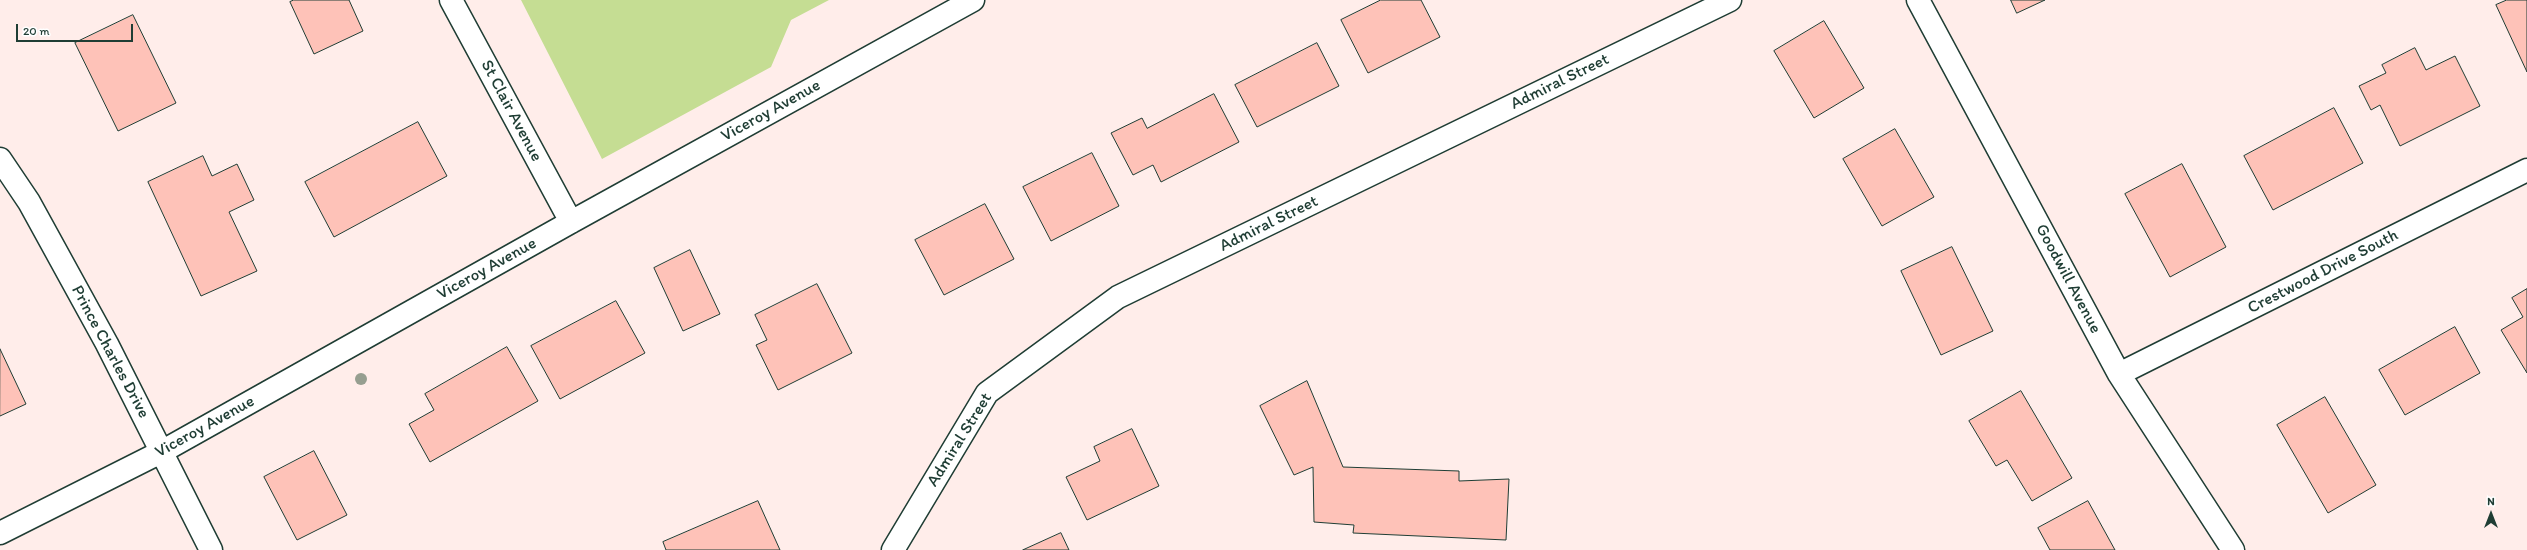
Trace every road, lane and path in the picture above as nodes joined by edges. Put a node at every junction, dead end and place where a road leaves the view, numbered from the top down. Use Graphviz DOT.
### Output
graph roads {
  1 [pos="451,0"];
  2 [pos="972,0"];
  3 [pos="1730,0"];
  4 [pos="1918,0"];
  5 [pos="0,160"];
  6 [pos="2527,170"];
  7 [pos="571,222"];
  8 [pos="2119,374"];
  9 [pos="163,451"];
  10 [pos="0,533"];
  11 [pos="211,550"];
  12 [pos="893,550"];
  13 [pos="2233,550"];
  1 -- 7 [label="street, St Clair Avenue"];
  2 -- 7 [label="street, Viceroy Avenue"];
  3 -- 12 [label="street, Admiral Street"];
  4 -- 8 [label="street, Goodwill Avenue"];
  5 -- 9 [label="street, Prince Charles Drive"];
  6 -- 8 [label="street, Crestwood Drive South"];
  7 -- 9 [label="street, Viceroy Avenue"];
  8 -- 13 [label="street, Goodwill Avenue"];
  9 -- 10 [label="street, Viceroy Avenue"];
  9 -- 11 [label="street, Prince Charles Drive"];
}
